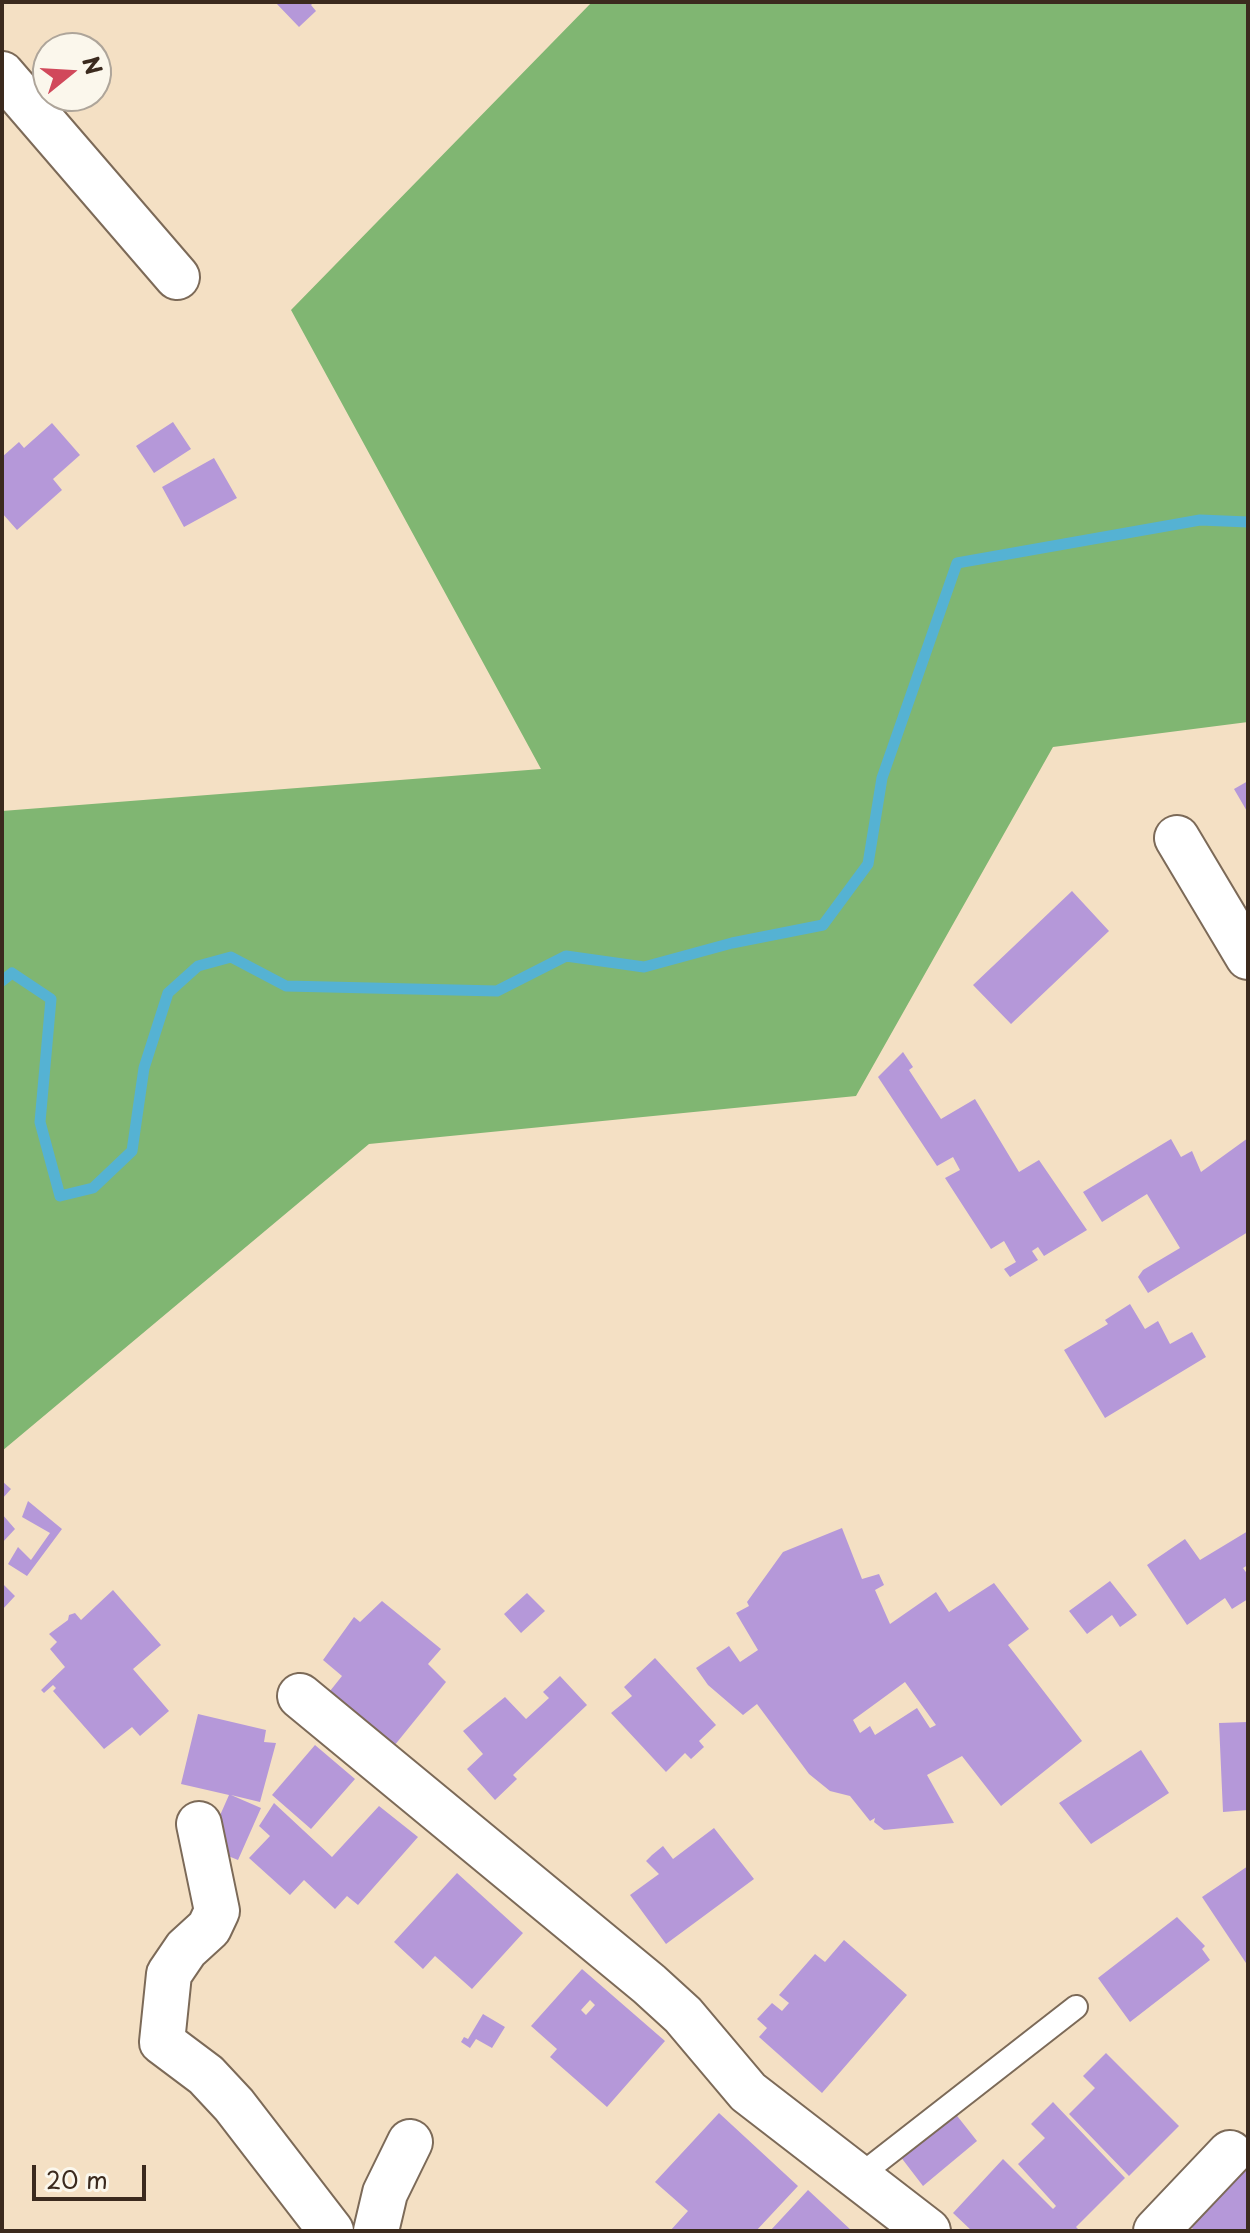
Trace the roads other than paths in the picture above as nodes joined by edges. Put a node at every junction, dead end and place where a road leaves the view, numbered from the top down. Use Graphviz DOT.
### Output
graph roads {
  1 [pos="2,74"];
  2 [pos="177,277"];
  3 [pos="1177,838"];
  4 [pos="1248,957"];
  5 [pos="300,1696"];
  6 [pos="199,1824"];
  7 [pos="1076,2007"];
  8 [pos="410,2142"];
  9 [pos="1230,2153"];
  10 [pos="858,2177"];
  11 [pos="331,2231"];
  12 [pos="376,2231"];
  13 [pos="928,2231"];
  14 [pos="1156,2231"];
  1 -- 2 [label="street"];
  3 -- 4 [label="street"];
  5 -- 10 [label="street"];
  6 -- 11 [label="street"];
  7 -- 10 [label="lane"];
  8 -- 12 [label="street"];
  9 -- 14 [label="street"];
  10 -- 13 [label="street"];
}
